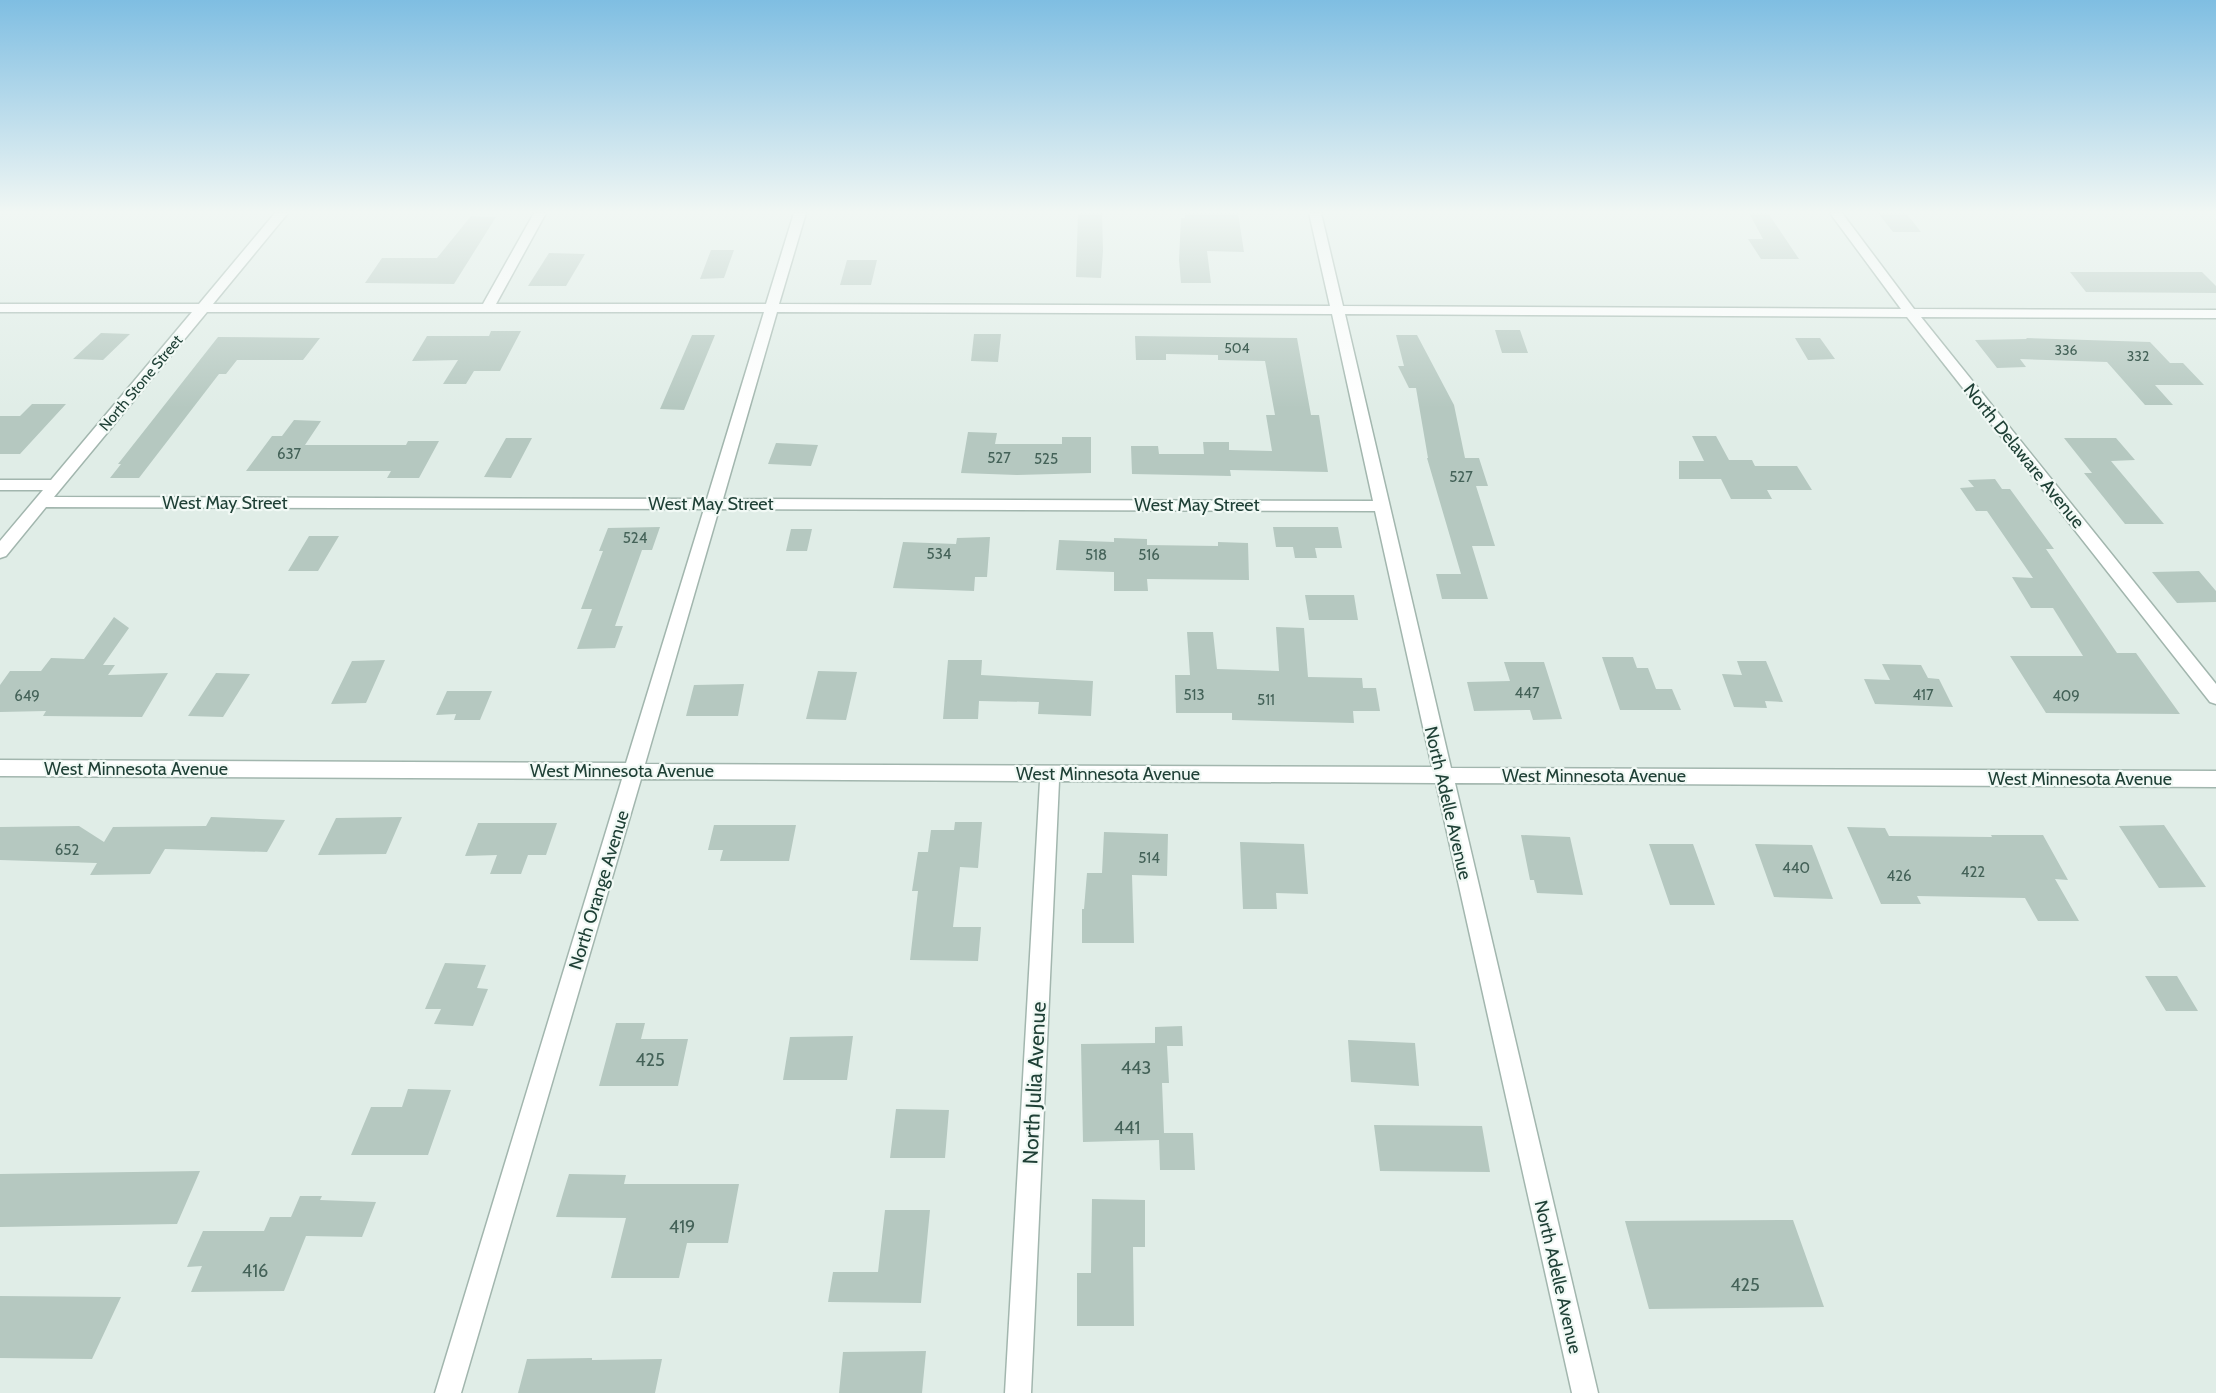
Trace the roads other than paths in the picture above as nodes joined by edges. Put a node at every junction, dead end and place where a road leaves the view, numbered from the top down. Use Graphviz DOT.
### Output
graph roads {
  1 [pos="229,278"];
  2 [pos="504,278"];
  3 [pos="781,278"];
  4 [pos="1330,278"];
  5 [pos="1884,278"];
  6 [pos="0,308"];
  7 [pos="204,308"];
  8 [pos="487,308"];
  9 [pos="772,308"];
  10 [pos="1337,309"];
  11 [pos="1909,311"];
  12 [pos="2216,314"];
  13 [pos="0,485"];
  14 [pos="54,485"];
  15 [pos="40,502"];
  16 [pos="713,504"];
  17 [pos="1381,506"];
  18 [pos="0,552"];
  19 [pos="2216,697"];
  20 [pos="0,768"];
  21 [pos="635,771"];
  22 [pos="1050,774"];
  23 [pos="1442,776"];
  24 [pos="2216,779"];
  25 [pos="448,1393"];
  26 [pos="1018,1393"];
  27 [pos="1585,1393"];
  1 -- 7 [label="street, North Stone Street"];
  2 -- 8 [label="street"];
  3 -- 9 [label="street, North Orange Avenue"];
  4 -- 10 [label="street, North Adelle Avenue"];
  5 -- 11 [label="street, North Delaware Avenue"];
  6 -- 7 [label="street"];
  7 -- 8 [label="street"];
  7 -- 14 [label="street, North Stone Street"];
  8 -- 9 [label="street"];
  9 -- 10 [label="street"];
  9 -- 16 [label="street, North Orange Avenue"];
  10 -- 11 [label="street"];
  10 -- 17 [label="street, North Adelle Avenue"];
  11 -- 12 [label="street"];
  11 -- 19 [label="street, North Delaware Avenue"];
  13 -- 14 [label="street"];
  14 -- 15 [label="street, North Stone Street"];
  15 -- 16 [label="street, West May Street"];
  15 -- 18 [label="street, North Stone Street"];
  16 -- 17 [label="street, West May Street"];
  16 -- 21 [label="street, North Orange Avenue"];
  17 -- 23 [label="street, North Adelle Avenue"];
  20 -- 21 [label="street, West Minnesota Avenue"];
  21 -- 22 [label="street, West Minnesota Avenue"];
  21 -- 25 [label="street, North Orange Avenue"];
  22 -- 23 [label="street, West Minnesota Avenue"];
  22 -- 26 [label="street, North Julia Avenue"];
  23 -- 24 [label="street, West Minnesota Avenue"];
  23 -- 27 [label="street, North Adelle Avenue"];
}
